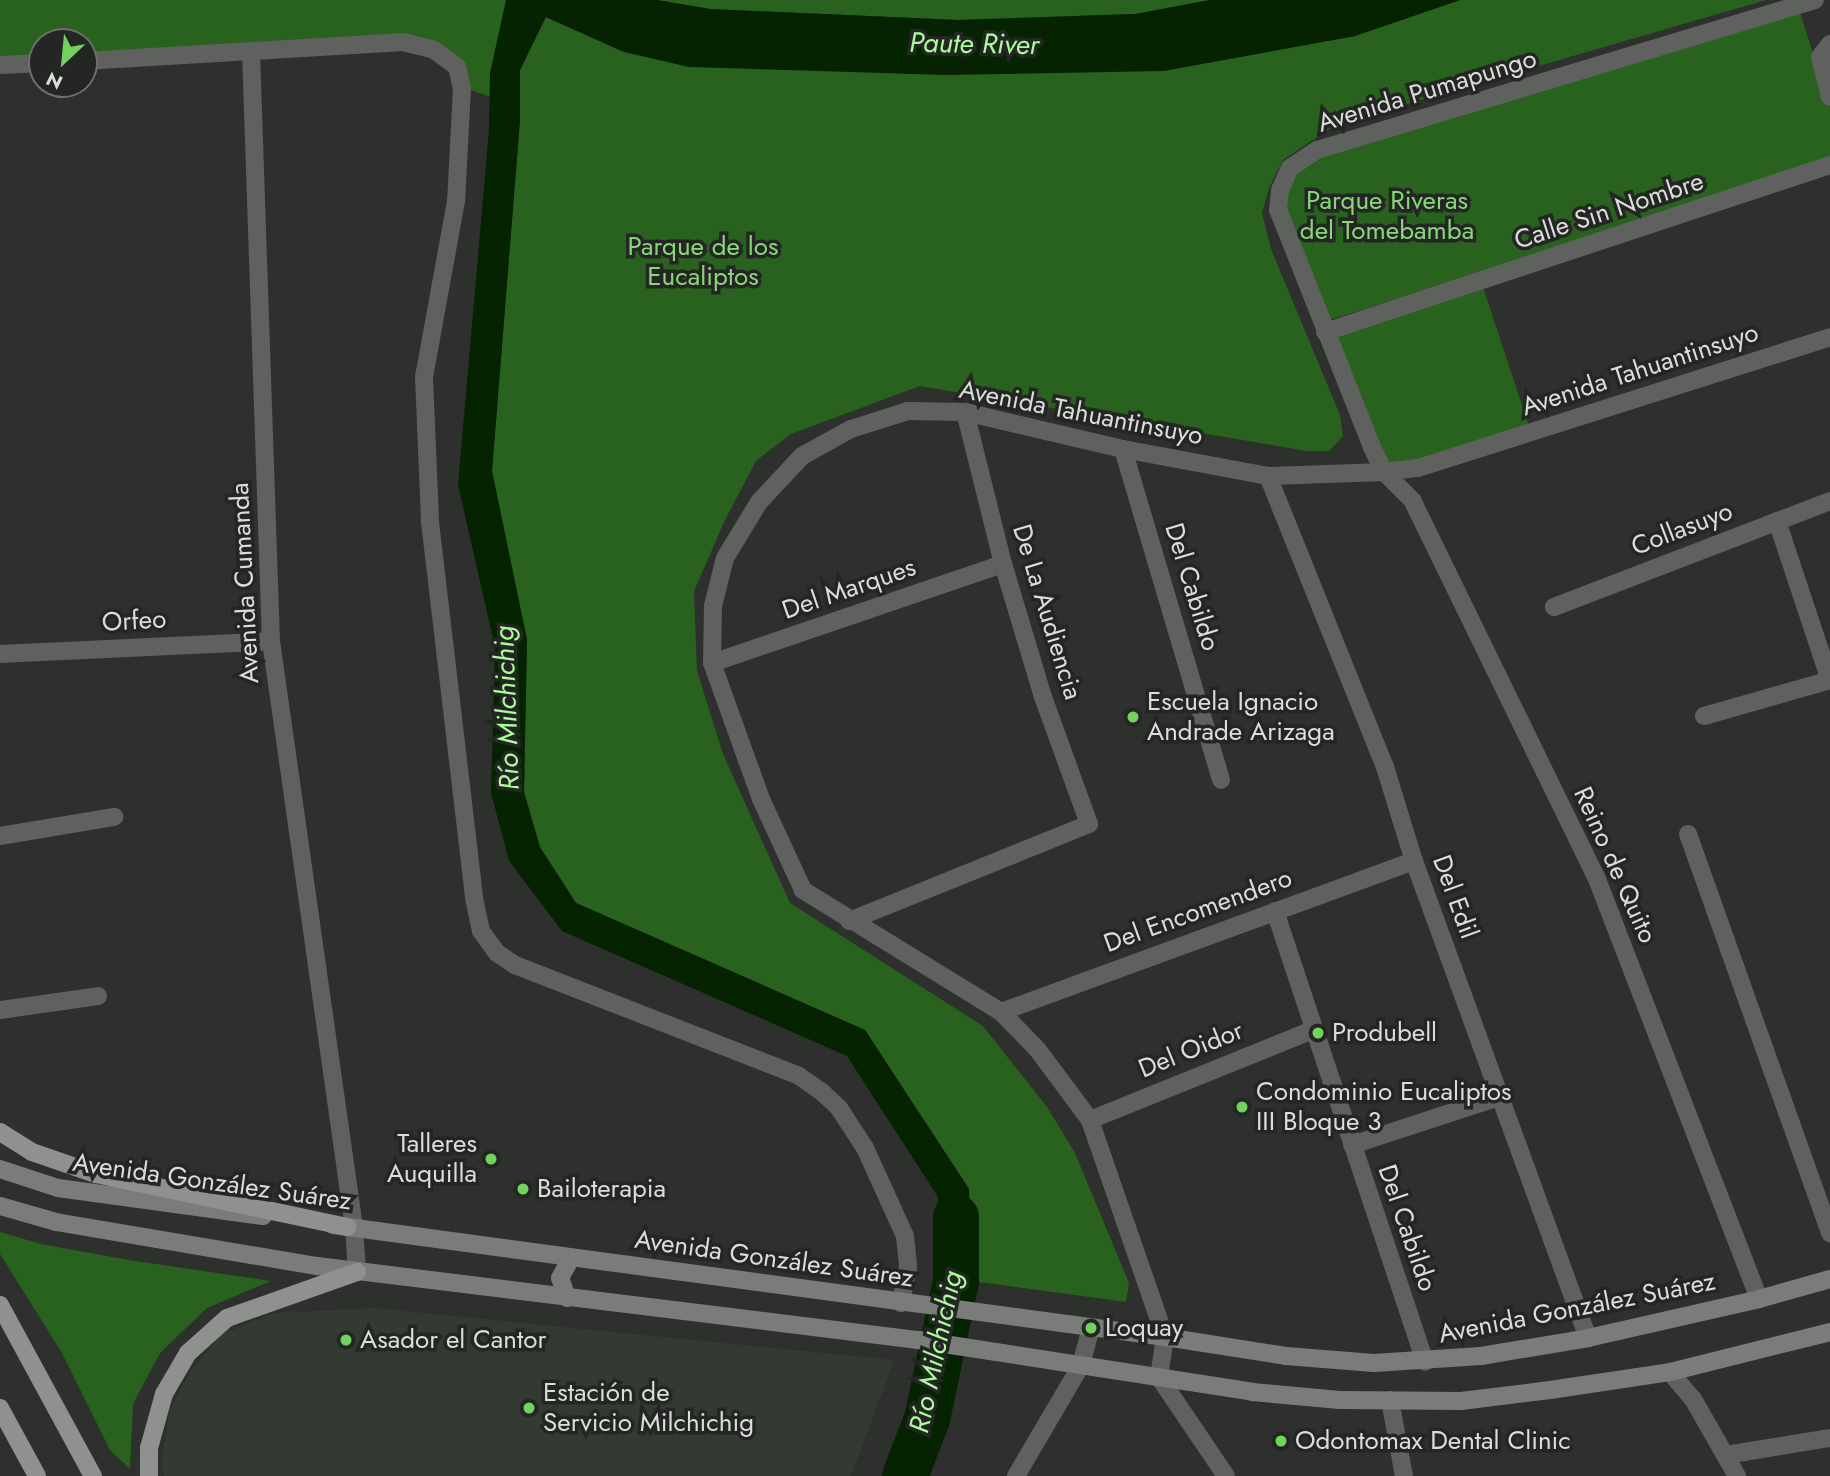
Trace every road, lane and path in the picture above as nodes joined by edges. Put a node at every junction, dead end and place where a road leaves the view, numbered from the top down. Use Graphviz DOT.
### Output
graph roads {
  1 [pos="1815,0"];
  2 [pos="1830,44"];
  3 [pos="251,52"];
  4 [pos="98,60"];
  5 [pos="28,64"];
  6 [pos="0,65"];
  7 [pos="1830,97"];
  8 [pos="1830,165"];
  9 [pos="1325,332"];
  10 [pos="1830,337"];
  11 [pos="965,412"];
  12 [pos="1123,449"];
  13 [pos="1384,472"];
  14 [pos="1268,476"];
  15 [pos="1830,501"];
  16 [pos="1777,521"];
  17 [pos="1003,564"];
  18 [pos="1554,607"];
  19 [pos="271,641"];
  20 [pos="0,654"];
  21 [pos="712,663"];
  22 [pos="1830,680"];
  23 [pos="1704,716"];
  24 [pos="1221,780"];
  25 [pos="114,817"];
  26 [pos="1688,834"];
  27 [pos="0,836"];
  28 [pos="1414,861"];
  29 [pos="1275,911"];
  30 [pos="849,920"];
  31 [pos="98,996"];
  32 [pos="0,1010"];
  33 [pos="1001,1012"];
  34 [pos="1312,1030"];
  35 [pos="1499,1097"];
  36 [pos="1090,1119"];
  37 [pos="0,1132"];
  38 [pos="1352,1145"];
  39 [pos="0,1169"];
  40 [pos="0,1206"];
  41 [pos="350,1227"];
  42 [pos="1830,1233"];
  43 [pos="570,1258"];
  44 [pos="357,1272"];
  45 [pos="1830,1279"];
  46 [pos="567,1298"];
  47 [pos="1759,1299"];
  48 [pos="909,1304"];
  49 [pos="0,1305"];
  50 [pos="1091,1328"];
  51 [pos="1830,1332"];
  52 [pos="1166,1337"];
  53 [pos="1588,1338"];
  54 [pos="1425,1362"];
  55 [pos="1081,1365"];
  56 [pos="1670,1372"];
  57 [pos="1159,1377"];
  58 [pos="1390,1400"];
  59 [pos="0,1408"];
  60 [pos="1830,1438"];
  61 [pos="1726,1455"];
  62 [pos="37,1476"];
  63 [pos="93,1476"];
  64 [pos="149,1476"];
  65 [pos="1016,1476"];
  66 [pos="1226,1476"];
  67 [pos="1404,1476"];
  68 [pos="1737,1476"];
  1 -- 9 [label="street, Avenida Pumapungo"];
  2 -- 7 [label="street"];
  3 -- 4 [label="street"];
  3 -- 19 [label="street, Avenida Cumanda"];
  3 -- 48 [label="street"];
  5 -- 6 [label="street"];
  8 -- 9 [label="street, Calle Sin Nombre"];
  9 -- 13 [label="street, Avenida Pumapungo"];
  10 -- 13 [label="street, Avenida Tahuantinsuyo"];
  11 -- 12 [label="street, Avenida Tahuantinsuyo"];
  11 -- 17 [label="street, De La Audiencia"];
  11 -- 21 [label="street, Avenida Tahuantinsuyo"];
  12 -- 14 [label="street, Avenida Tahuantinsuyo"];
  12 -- 24 [label="street, Del Cabildo"];
  13 -- 14 [label="street, Avenida Tahuantinsuyo"];
  13 -- 47 [label="street, Reino de Quito"];
  14 -- 28 [label="street, Del Edil"];
  15 -- 16 [label="street, Collasuyo"];
  16 -- 18 [label="street, Collasuyo"];
  16 -- 22 [label="street"];
  17 -- 21 [label="street, Del Marques"];
  17 -- 30 [label="street, De La Audiencia"];
  19 -- 20 [label="street, Orfeo"];
  19 -- 41 [label="street, Avenida Cumanda"];
  21 -- 30 [label="street, Avenida Tahuantinsuyo"];
  22 -- 23 [label="street"];
  25 -- 27 [label="street"];
  26 -- 42 [label="street"];
  28 -- 29 [label="street, Del Encomendero"];
  28 -- 35 [label="street, Del Edil"];
  29 -- 33 [label="street, Del Encomendero"];
  29 -- 34 [label="street, Del Cabildo"];
  30 -- 33 [label="street, Avenida Tahuantinsuyo"];
  31 -- 32 [label="street"];
  33 -- 36 [label="street, Avenida Tahuantinsuyo"];
  34 -- 36 [label="street, Del Oidor"];
  34 -- 38 [label="street, Del Cabildo"];
  35 -- 38 [label="street"];
  35 -- 53 [label="street, Del Edil"];
  36 -- 52 [label="street, Avenida Tahuantinsuyo"];
  37 -- 41 [label="main road"];
  38 -- 54 [label="street, Del Cabildo"];
  39 -- 41 [label="main road, Avenida González Suárez"];
  40 -- 44 [label="main road"];
  41 -- 43 [label="main road, Avenida González Suárez"];
  41 -- 44 [label="street, Avenida Cumanda"];
  43 -- 46 [label="main road"];
  43 -- 48 [label="main road, Avenida González Suárez"];
  44 -- 46 [label="main road"];
  44 -- 64 [label="main road"];
  45 -- 47 [label="main road, Avenida González Suárez"];
  46 -- 55 [label="main road"];
  47 -- 53 [label="main road, Avenida González Suárez"];
  48 -- 50 [label="main road, Avenida González Suárez"];
  49 -- 63 [label="main road"];
  50 -- 52 [label="main road, Avenida González Suárez"];
  50 -- 55 [label="street"];
  51 -- 56 [label="main road"];
  52 -- 54 [label="main road, Avenida González Suárez"];
  52 -- 57 [label="street, Avenida Tahuantinsuyo"];
  53 -- 54 [label="main road, Avenida González Suárez"];
  55 -- 57 [label="main road"];
  55 -- 65 [label="street"];
  56 -- 58 [label="main road"];
  56 -- 61 [label="street"];
  57 -- 58 [label="main road"];
  57 -- 66 [label="street"];
  58 -- 67 [label="street"];
  59 -- 62 [label="main road"];
  60 -- 61 [label="street"];
  61 -- 68 [label="street"];
}
